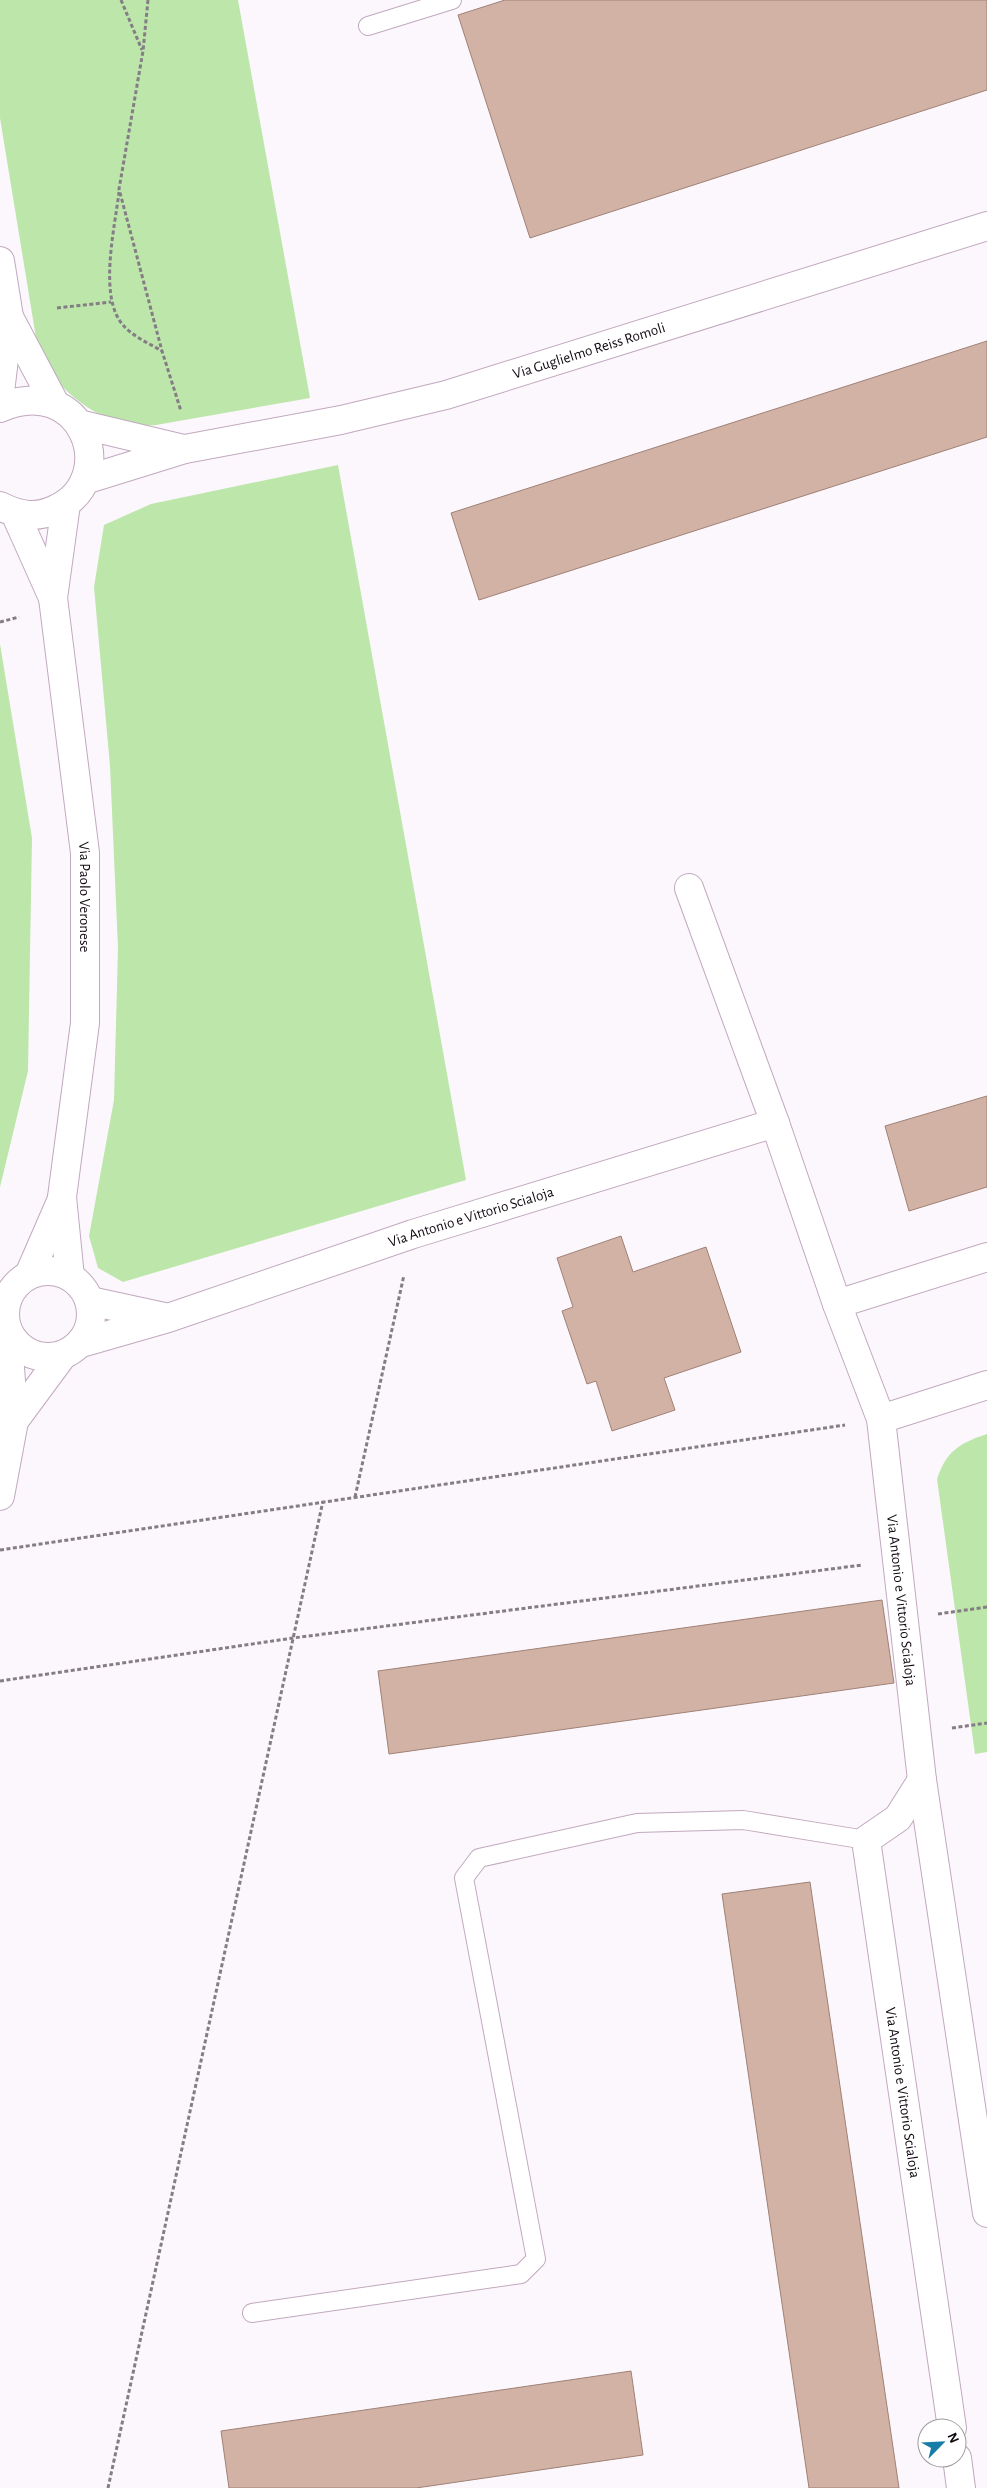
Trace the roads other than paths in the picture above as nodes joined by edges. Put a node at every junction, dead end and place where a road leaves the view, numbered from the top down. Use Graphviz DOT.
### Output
graph roads {
  1 [pos="452,0"];
  2 [pos="368,26"];
  3 [pos="987,226"];
  4 [pos="0,261"];
  5 [pos="9,317"];
  6 [pos="0,392"];
  7 [pos="55,404"];
  8 [pos="0,408"];
  9 [pos="79,424"];
  10 [pos="185,449"];
  11 [pos="85,480"];
  12 [pos="66,504"];
  13 [pos="7,509"];
  14 [pos="53,598"];
  15 [pos="689,888"];
  16 [pos="775,1123"];
  17 [pos="62,1197"];
  18 [pos="987,1257"];
  19 [pos="29,1275"];
  20 [pos="70,1277"];
  21 [pos="90,1301"];
  22 [pos="837,1304"];
  23 [pos="168,1318"];
  24 [pos="7,1328"];
  25 [pos="72,1349"];
  26 [pos="987,1385"];
  27 [pos="881,1419"];
  28 [pos="14,1421"];
  29 [pos="0,1496"];
  30 [pos="922,1780"];
  31 [pos="866,1840"];
  32 [pos="987,2212"];
  33 [pos="252,2313"];
  34 [pos="951,2418"];
  35 [pos="958,2468"];
  36 [pos="961,2488"];
  1 -- 2 [label="lane"];
  3 -- 10 [label="street, Via Guglielmo Reiss Romoli"];
  4 -- 5 [label="street"];
  5 -- 6 [label="street"];
  5 -- 7 [label="street"];
  7 -- 8 [label="street"];
  7 -- 9 [label="street"];
  9 -- 10 [label="street"];
  9 -- 11 [label="street"];
  10 -- 11 [label="street"];
  11 -- 12 [label="street"];
  12 -- 13 [label="street"];
  12 -- 14 [label="street, Via Paolo Veronese"];
  13 -- 14 [label="street, Via Paolo Veronese"];
  14 -- 17 [label="street, Via Paolo Veronese"];
  15 -- 16 [label="street, Via Antonio e Vittorio Scialoja"];
  16 -- 22 [label="street, Via Antonio e Vittorio Scialoja"];
  16 -- 23 [label="street, Via Antonio e Vittorio Scialoja"];
  17 -- 19 [label="street, Via Paolo Veronese"];
  17 -- 20 [label="street, Via Paolo Veronese"];
  18 -- 22 [label="street"];
  19 -- 20 [label="street"];
  19 -- 24 [label="street"];
  20 -- 21 [label="street"];
  21 -- 23 [label="street"];
  21 -- 25 [label="street"];
  22 -- 27 [label="street, Via Antonio e Vittorio Scialoja"];
  23 -- 25 [label="street, Via Antonio e Vittorio Scialoja"];
  24 -- 25 [label="street"];
  24 -- 28 [label="street"];
  25 -- 28 [label="street"];
  26 -- 27 [label="street"];
  27 -- 30 [label="street, Via Antonio e Vittorio Scialoja"];
  28 -- 29 [label="street"];
  30 -- 31 [label="street"];
  30 -- 32 [label="street, Via Antonio e Vittorio Scialoja"];
  31 -- 33 [label="lane"];
  31 -- 34 [label="street, Via Antonio e Vittorio Scialoja"];
  35 -- 36 [label="street"];
}
